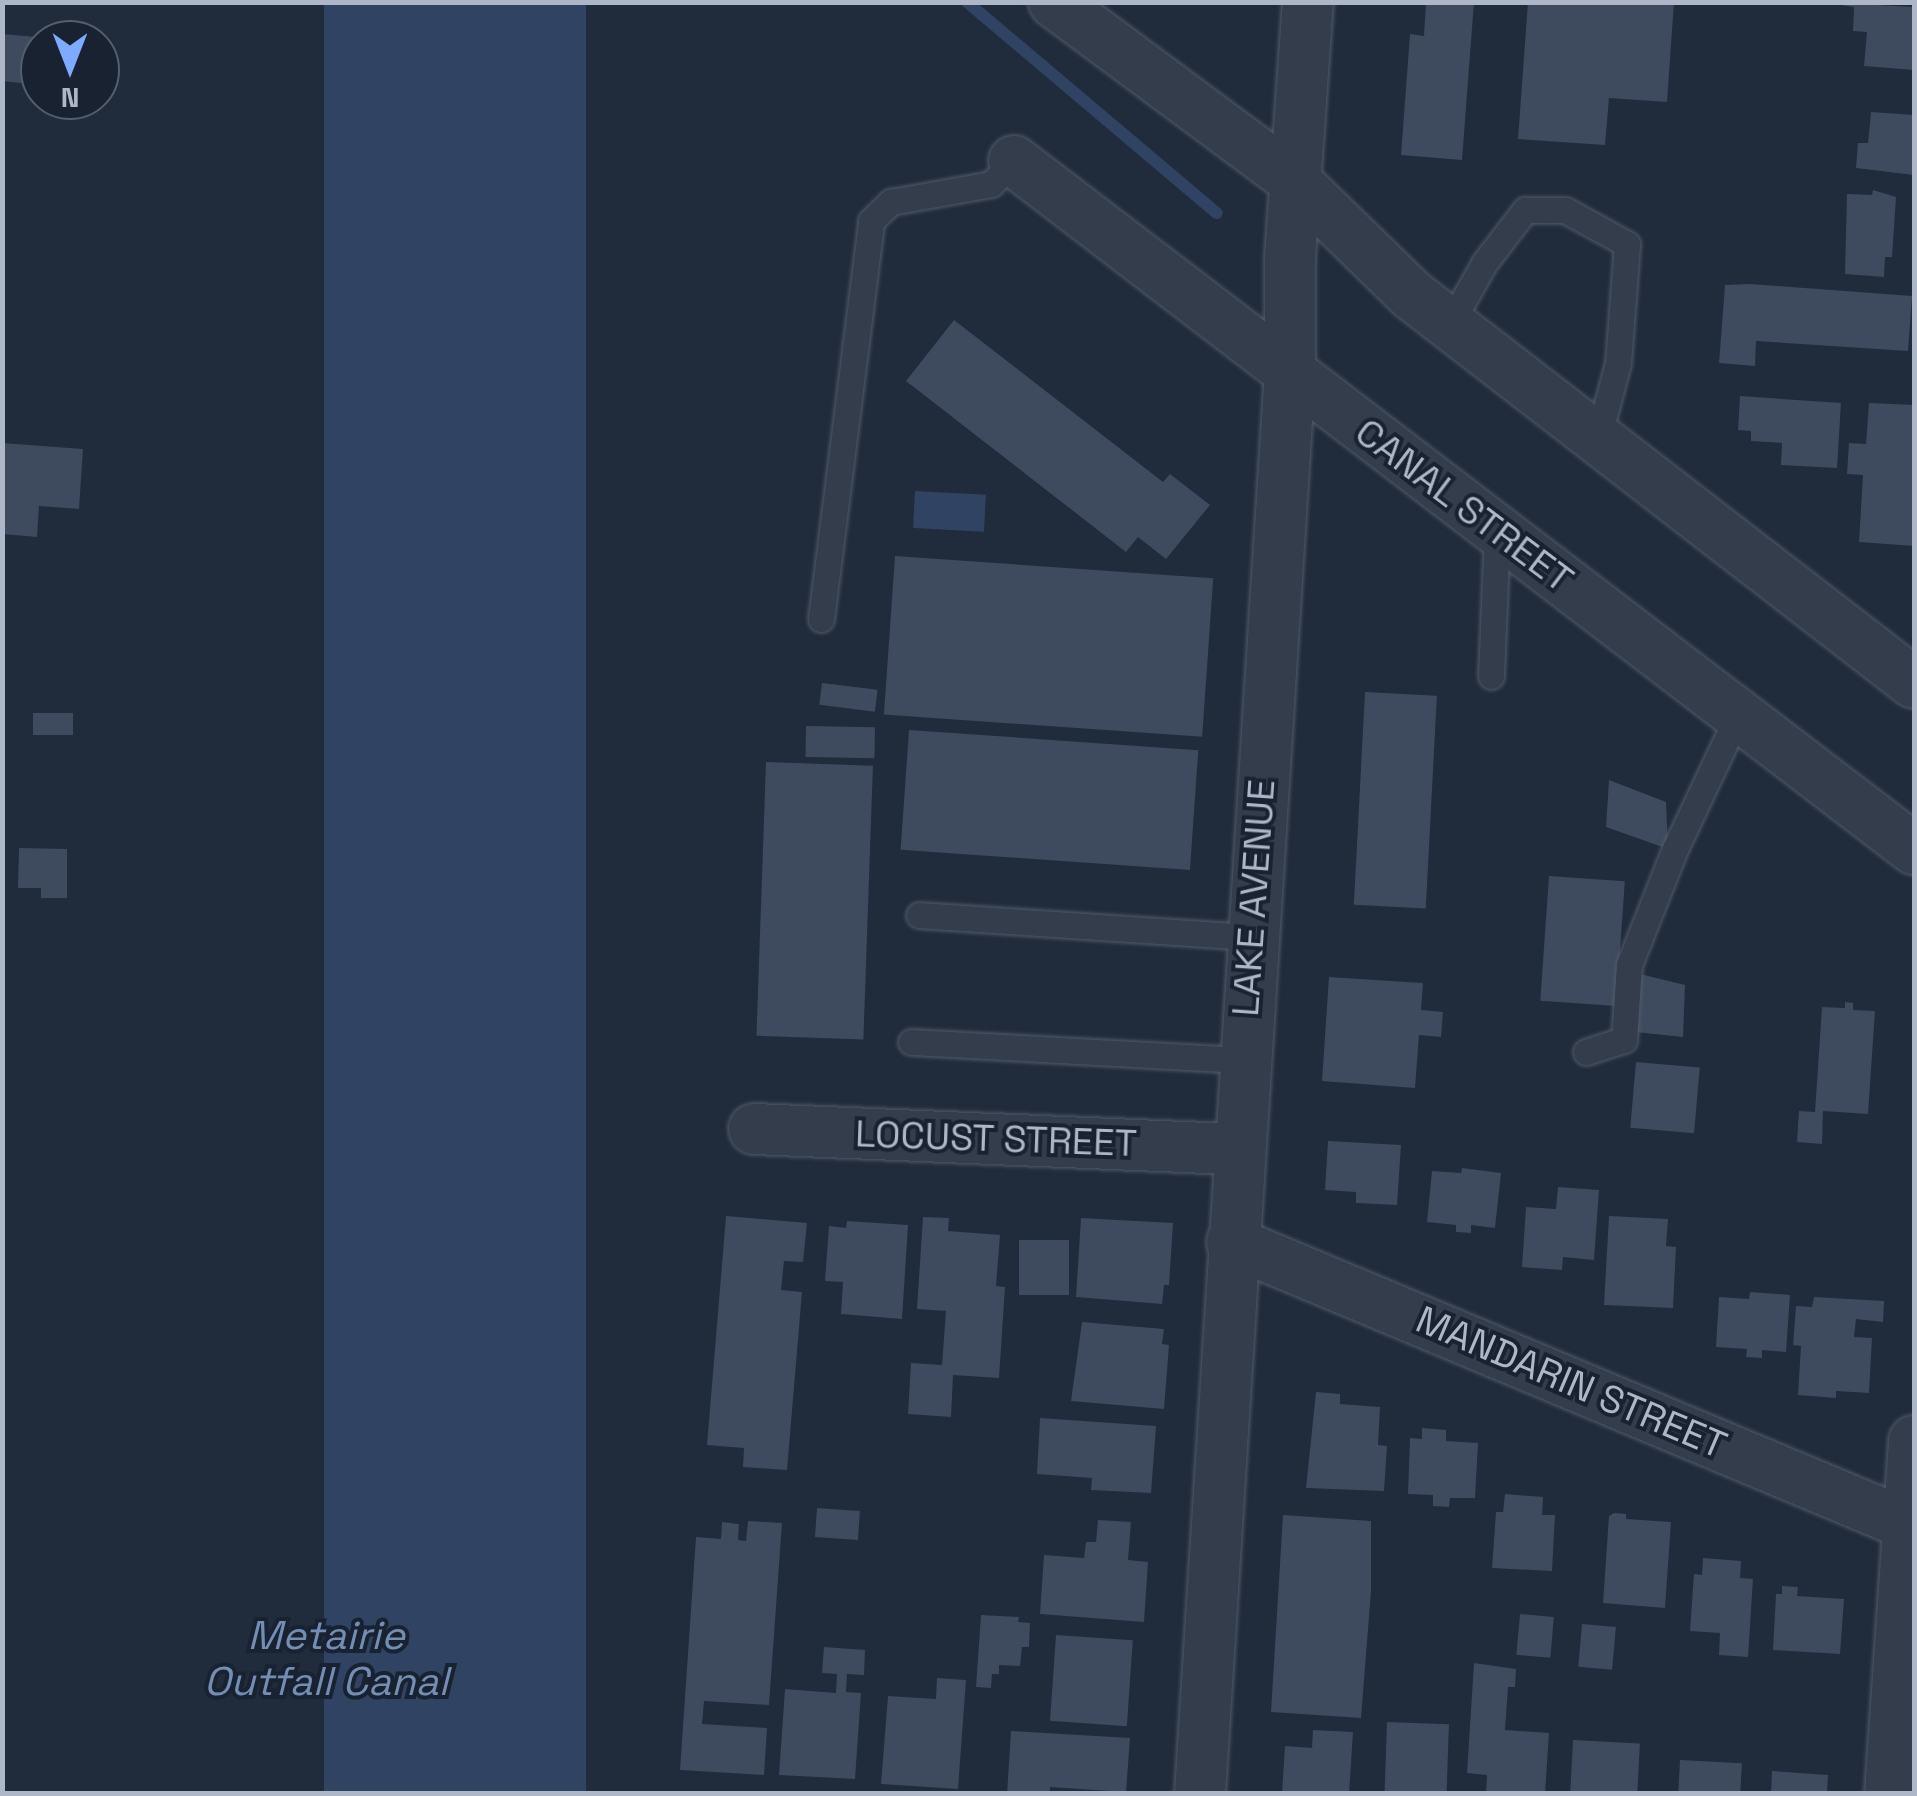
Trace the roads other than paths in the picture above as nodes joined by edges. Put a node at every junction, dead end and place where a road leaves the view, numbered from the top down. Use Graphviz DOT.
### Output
graph roads {
  1 [pos="1054,2"];
  2 [pos="1308,2"];
  3 [pos="1014,161"];
  4 [pos="1294,180"];
  5 [pos="1450,324"];
  6 [pos="1290,372"];
  7 [pos="1598,438"];
  8 [pos="1497,531"];
  9 [pos="821,619"];
  10 [pos="1491,676"];
  11 [pos="1914,683"];
  12 [pos="1738,715"];
  13 [pos="1914,849"];
  14 [pos="919,915"];
  15 [pos="1252,937"];
  16 [pos="911,1042"];
  17 [pos="1586,1052"];
  18 [pos="1244,1060"];
  19 [pos="754,1128"];
  20 [pos="1238,1149"];
  21 [pos="1232,1242"];
  22 [pos="1914,1442"];
  23 [pos="1909,1525"];
  24 [pos="1200,1794"];
  25 [pos="1890,1794"];
  1 -- 4 [label="street"];
  2 -- 4 [label="street, LAKE AVENUE"];
  3 -- 6 [label="street, CANAL STREET"];
  3 -- 9 [label="lane"];
  4 -- 5 [label="street"];
  4 -- 6 [label="street, LAKE AVENUE"];
  5 -- 7 [label="street"];
  5 -- 7 [label="lane"];
  6 -- 8 [label="street, CANAL STREET"];
  6 -- 15 [label="street, LAKE AVENUE"];
  7 -- 11 [label="street"];
  8 -- 10 [label="lane"];
  8 -- 12 [label="street, CANAL STREET"];
  12 -- 13 [label="street, CANAL STREET"];
  12 -- 17 [label="lane"];
  14 -- 15 [label="lane"];
  15 -- 18 [label="street, LAKE AVENUE"];
  16 -- 18 [label="lane"];
  18 -- 20 [label="street, LAKE AVENUE"];
  19 -- 20 [label="street, LOCUST STREET"];
  20 -- 21 [label="street, LAKE AVENUE"];
  21 -- 23 [label="street, MANDARIN STREET"];
  21 -- 24 [label="street, LAKE AVENUE"];
  22 -- 23 [label="street"];
  23 -- 25 [label="street"];
}
